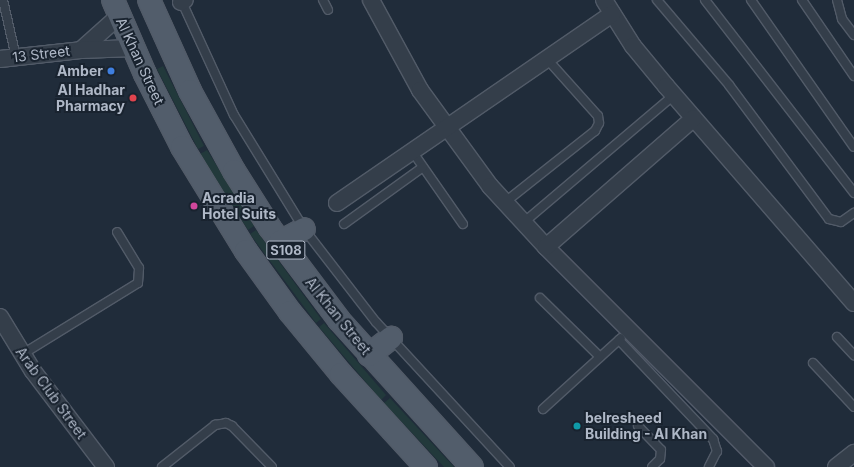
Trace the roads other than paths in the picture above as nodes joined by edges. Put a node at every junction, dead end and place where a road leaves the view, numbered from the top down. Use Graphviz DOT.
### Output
graph roads {
  1 [pos="4,0"];
  2 [pos="149,0"];
  3 [pos="323,0"];
  4 [pos="371,0"];
  5 [pos="604,0"];
  6 [pos="657,0"];
  7 [pos="705,0"];
  8 [pos="751,0"];
  9 [pos="802,0"];
  10 [pos="836,0"];
  11 [pos="182,1"];
  12 [pos="116,8"];
  13 [pos="328,10"];
  14 [pos="612,14"];
  15 [pos="854,35"];
  16 [pos="133,48"];
  17 [pos="81,50"];
  18 [pos="16,57"];
  19 [pos="0,59"];
  20 [pos="547,59"];
  21 [pos="854,76"];
  22 [pos="674,95"];
  23 [pos="694,118"];
  24 [pos="445,129"];
  25 [pos="854,147"];
  26 [pos="412,151"];
  27 [pos="423,167"];
  28 [pos="854,193"];
  29 [pos="337,203"];
  30 [pos="504,203"];
  31 [pos="854,213"];
  32 [pos="523,223"];
  33 [pos="344,224"];
  34 [pos="463,224"];
  35 [pos="304,229"];
  36 [pos="117,232"];
  37 [pos="280,242"];
  38 [pos="546,247"];
  39 [pos="540,298"];
  40 [pos="854,303"];
  41 [pos="0,317"];
  42 [pos="624,335"];
  43 [pos="837,337"];
  44 [pos="391,338"];
  45 [pos="22,355"];
  46 [pos="369,355"];
  47 [pos="854,355"];
  48 [pos="600,357"];
  49 [pos="813,363"];
  50 [pos="854,407"];
  51 [pos="543,409"];
  52 [pos="638,426"];
  53 [pos="854,453"];
  54 [pos="424,466"];
  55 [pos="106,467"];
  56 [pos="162,467"];
  57 [pos="272,467"];
  58 [pos="472,467"];
  59 [pos="510,467"];
  60 [pos="652,467"];
  61 [pos="709,467"];
  62 [pos="766,467"];
  63 [pos="836,467"];
  1 -- 18 [label="lane"];
  2 -- 37 [label="main road, Al Khan Street / S108"];
  3 -- 13 [label="lane"];
  4 -- 24 [label="street"];
  5 -- 14 [label="street"];
  6 -- 31 [label="lane"];
  7 -- 28 [label="lane"];
  8 -- 25 [label="lane"];
  9 -- 21 [label="lane"];
  10 -- 15 [label="lane"];
  11 -- 35 [label="lane"];
  12 -- 16 [label="main road, Al Khan Street / S108"];
  12 -- 17 [label="street, 13 Street"];
  14 -- 20 [label="street"];
  14 -- 22 [label="street"];
  16 -- 17 [label="street, 13 Street"];
  16 -- 54 [label="main road, Al Khan Street / S108"];
  17 -- 18 [label="street, 13 Street"];
  18 -- 19 [label="street, 13 Street"];
  20 -- 24 [label="street"];
  20 -- 30 [label="lane"];
  22 -- 23 [label="street"];
  22 -- 32 [label="lane"];
  23 -- 38 [label="street"];
  23 -- 40 [label="street"];
  24 -- 26 [label="street"];
  24 -- 30 [label="street"];
  26 -- 27 [label="lane"];
  26 -- 29 [label="street"];
  27 -- 33 [label="lane"];
  27 -- 34 [label="lane"];
  30 -- 32 [label="street"];
  32 -- 38 [label="street"];
  35 -- 37 [label="main road"];
  35 -- 44 [label="lane"];
  36 -- 45 [label="lane"];
  37 -- 46 [label="main road, Al Khan Street / S108"];
  38 -- 42 [label="street"];
  39 -- 48 [label="lane"];
  41 -- 45 [label="street, Arab Club Street"];
  42 -- 48 [label="lane"];
  42 -- 61 [label="lane"];
  42 -- 62 [label="street"];
  43 -- 47 [label="lane"];
  44 -- 46 [label="main road"];
  44 -- 59 [label="lane"];
  45 -- 55 [label="street, Arab Club Street"];
  46 -- 58 [label="main road, Al Khan Street / S108"];
  48 -- 51 [label="lane"];
  49 -- 50 [label="lane"];
  52 -- 60 [label="lane"];
  53 -- 63 [label="street"];
  56 -- 57 [label="lane"];
}
